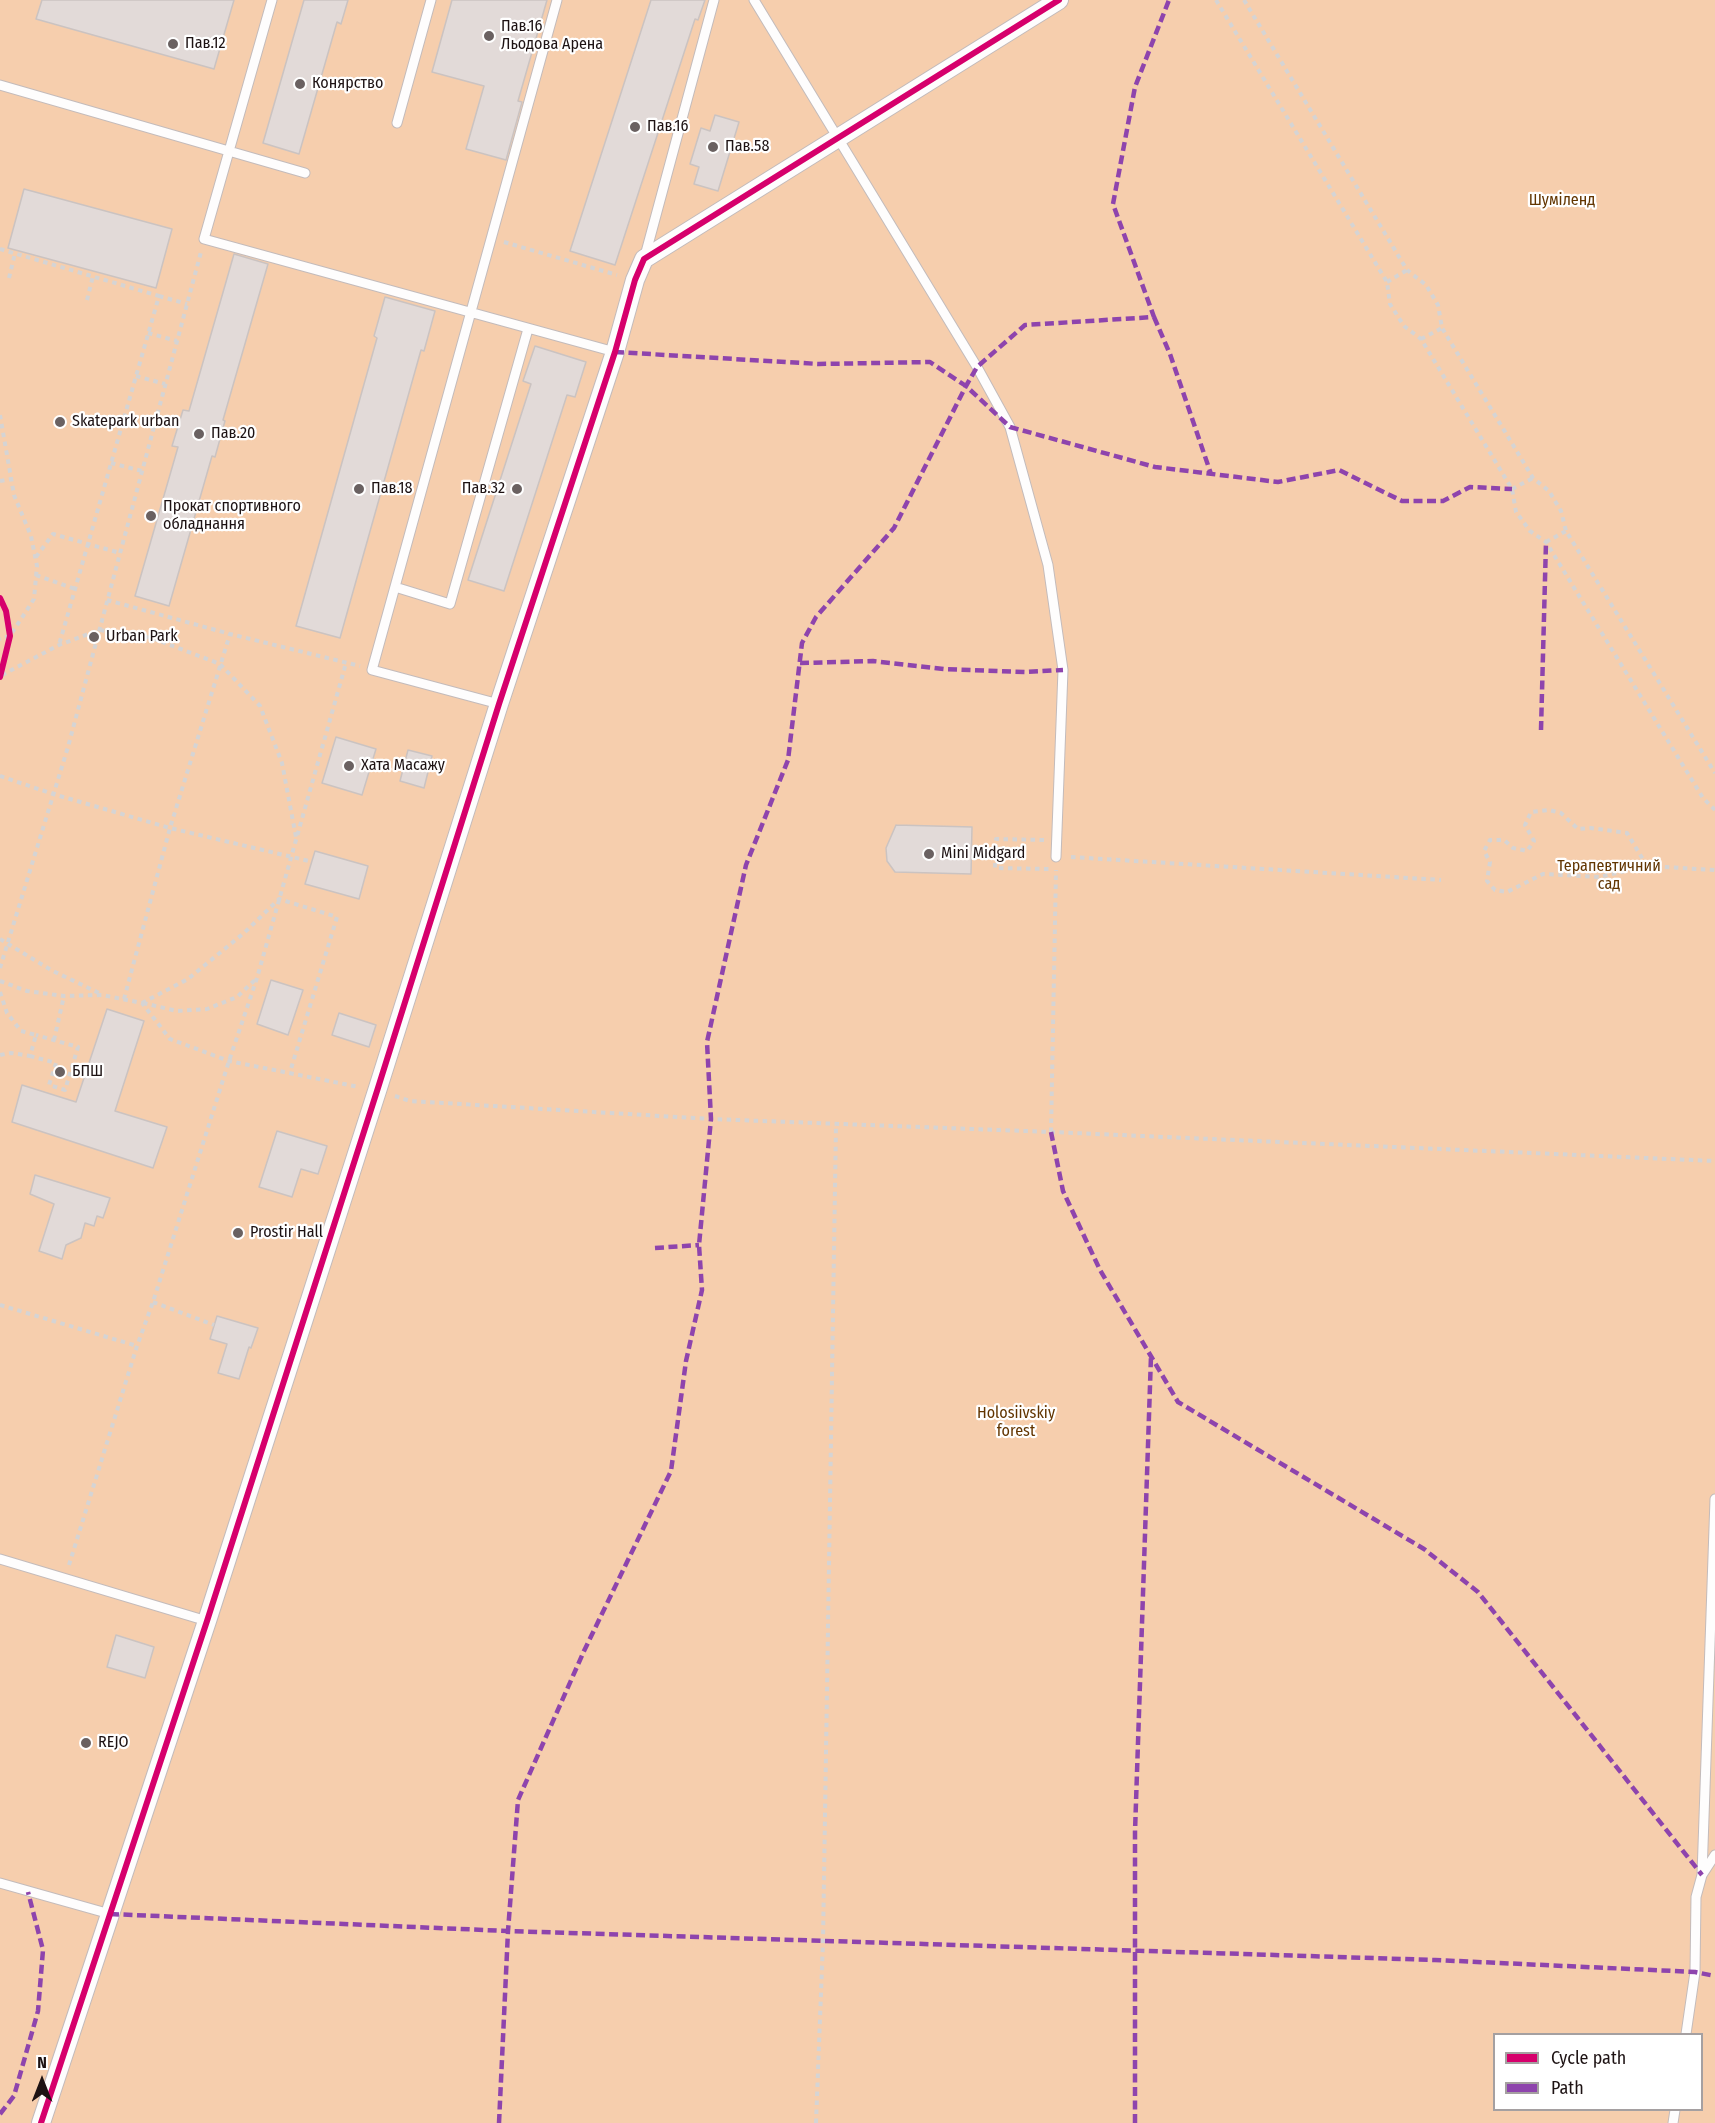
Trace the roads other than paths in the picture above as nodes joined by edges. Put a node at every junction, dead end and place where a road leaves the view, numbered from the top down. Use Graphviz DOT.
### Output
graph roads {
  1 [pos="272,0"];
  2 [pos="431,0"];
  3 [pos="557,0"];
  4 [pos="714,0"];
  5 [pos="754,0"];
  6 [pos="1059,0"];
  7 [pos="0,85"];
  8 [pos="397,123"];
  9 [pos="838,138"];
  10 [pos="229,151"];
  11 [pos="305,173"];
  12 [pos="644,259"];
  13 [pos="470,313"];
  14 [pos="528,329"];
  15 [pos="615,352"];
  16 [pos="395,587"];
  17 [pos="499,704"];
  18 [pos="1056,856"];
  19 [pos="1715,1499"];
  20 [pos="0,1559"];
  21 [pos="207,1621"];
  22 [pos="1715,1855"];
  23 [pos="1702,1875"];
  24 [pos="0,1883"];
  25 [pos="110,1914"];
  26 [pos="1686,2033"];
  27 [pos="41,2123"];
  1 -- 10 [label="lane"];
  2 -- 8 [label="lane"];
  3 -- 13 [label="lane"];
  4 -- 12 [label="lane"];
  5 -- 9 [label="lane"];
  6 -- 9 [label="street"];
  7 -- 10 [label="lane"];
  9 -- 12 [label="street"];
  9 -- 18 [label="lane"];
  10 -- 11 [label="lane"];
  10 -- 13 [label="lane"];
  12 -- 15 [label="street"];
  13 -- 14 [label="lane"];
  13 -- 16 [label="lane"];
  14 -- 15 [label="lane"];
  14 -- 16 [label="lane"];
  15 -- 17 [label="street"];
  16 -- 17 [label="lane"];
  17 -- 21 [label="street"];
  19 -- 23 [label="lane"];
  20 -- 21 [label="lane"];
  21 -- 25 [label="street"];
  22 -- 23 [label="lane"];
  23 -- 26 [label="lane"];
  24 -- 25 [label="lane"];
  25 -- 27 [label="street"];
}
